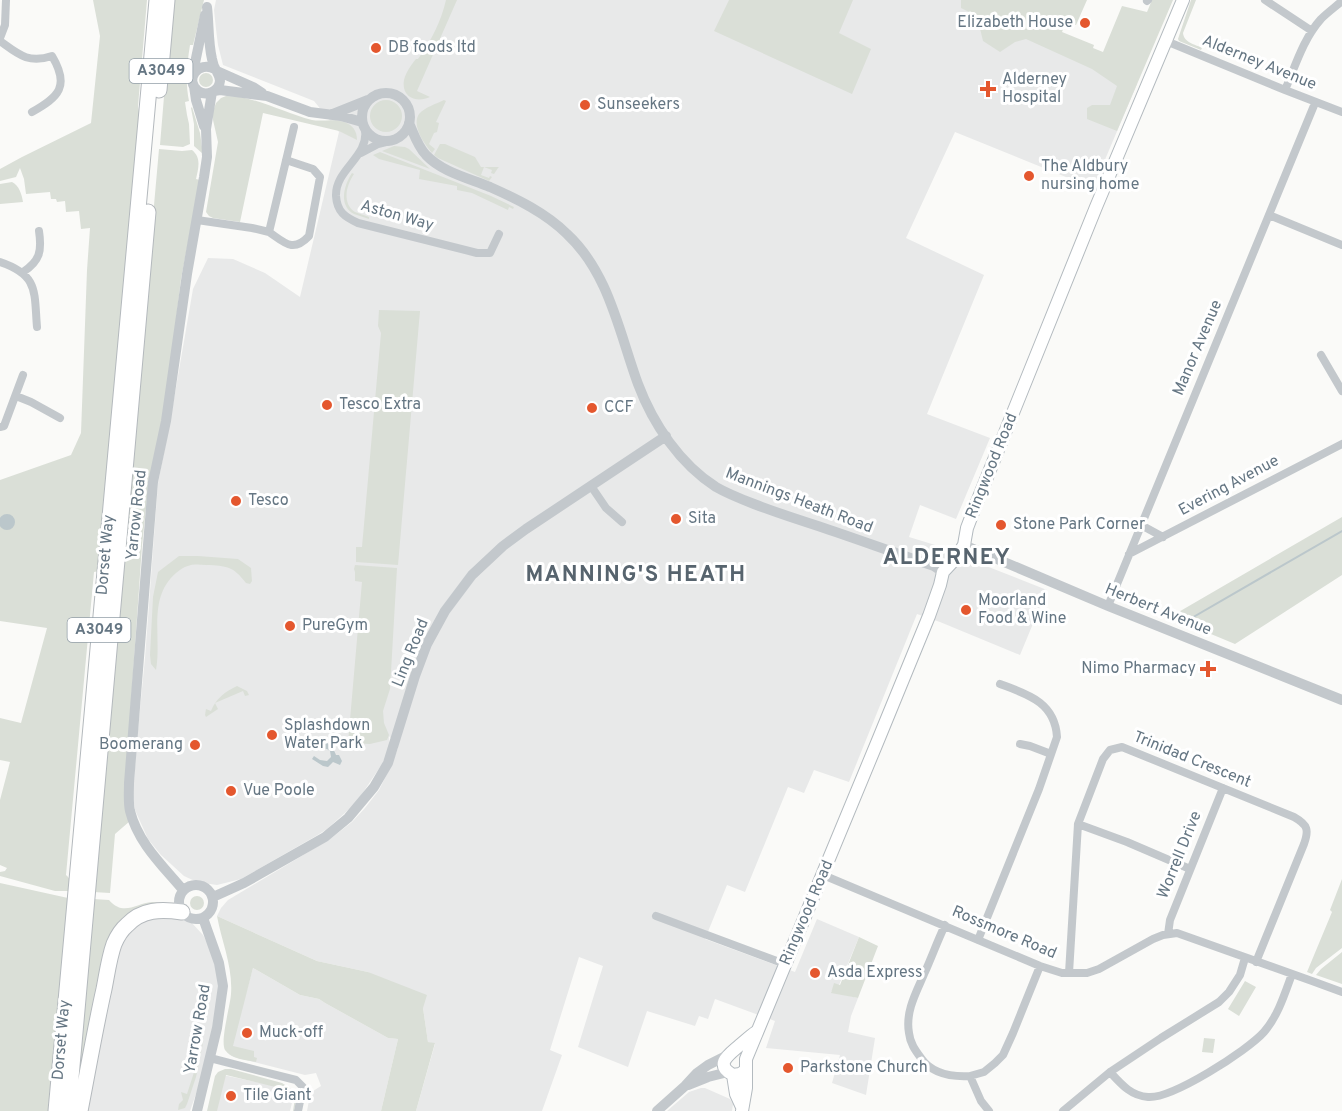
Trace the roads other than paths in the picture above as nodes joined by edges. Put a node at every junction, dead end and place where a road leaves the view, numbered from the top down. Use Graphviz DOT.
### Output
graph roads {
  1 [pos="6,0"];
  2 [pos="157,0"];
  3 [pos="167,0"];
  4 [pos="1183,0"];
  5 [pos="1265,0"];
  6 [pos="1342,1"];
  7 [pos="207,3"];
  8 [pos="1312,32"];
  9 [pos="0,39"];
  10 [pos="1166,41"];
  11 [pos="61,51"];
  12 [pos="52,56"];
  13 [pos="216,70"];
  14 [pos="195,72"];
  15 [pos="194,86"];
  16 [pos="1285,90"];
  17 [pos="213,92"];
  18 [pos="267,96"];
  19 [pos="368,100"];
  20 [pos="1315,103"];
  21 [pos="32,112"];
  22 [pos="1342,112"];
  23 [pos="333,115"];
  24 [pos="409,123"];
  25 [pos="364,126"];
  26 [pos="294,128"];
  27 [pos="206,129"];
  28 [pos="393,140"];
  29 [pos="418,146"];
  30 [pos="358,155"];
  31 [pos="286,160"];
  32 [pos="1269,215"];
  33 [pos="197,220"];
  34 [pos="39,231"];
  35 [pos="269,232"];
  36 [pos="499,234"];
  37 [pos="52,241"];
  38 [pos="40,242"];
  39 [pos="1342,244"];
  40 [pos="0,262"];
  41 [pos="23,272"];
  42 [pos="37,327"];
  43 [pos="1322,355"];
  44 [pos="23,375"];
  45 [pos="1342,391"];
  46 [pos="16,396"];
  47 [pos="50,413"];
  48 [pos="60,418"];
  49 [pos="46,423"];
  50 [pos="0,427"];
  51 [pos="666,436"];
  52 [pos="1342,444"];
  53 [pos="591,486"];
  54 [pos="622,522"];
  55 [pos="1141,525"];
  56 [pos="1163,537"];
  57 [pos="964,545"];
  58 [pos="1129,554"];
  59 [pos="943,572"];
  60 [pos="1108,606"];
  61 [pos="1000,684"];
  62 [pos="1342,700"];
  63 [pos="1020,744"];
  64 [pos="1051,754"];
  65 [pos="1223,788"];
  66 [pos="1078,824"];
  67 [pos="1190,869"];
  68 [pos="823,874"];
  69 [pos="183,890"];
  70 [pos="213,897"];
  71 [pos="182,912"];
  72 [pos="656,916"];
  73 [pos="203,918"];
  74 [pos="945,925"];
  75 [pos="1168,934"];
  76 [pos="978,940"];
  77 [pos="1245,958"];
  78 [pos="1256,962"];
  79 [pos="785,964"];
  80 [pos="1040,966"];
  81 [pos="1069,973"];
  82 [pos="1292,974"];
  83 [pos="1342,992"];
  84 [pos="759,1029"];
  85 [pos="729,1054"];
  86 [pos="210,1058"];
  87 [pos="746,1064"];
  88 [pos="1110,1072"];
  89 [pos="730,1073"];
  90 [pos="970,1076"];
  91 [pos="685,1086"];
  92 [pos="742,1109"];
  93 [pos="56,1111"];
  94 [pos="68,1111"];
  95 [pos="80,1111"];
  96 [pos="197,1111"];
  97 [pos="298,1111"];
  98 [pos="657,1111"];
  99 [pos="989,1111"];
  100 [pos="1064,1111"];
  1 -- 9 [label="street"];
  2 -- 93 [label="highway, Dorset Way / A3049"];
  3 -- 94 [label="highway, Dorset Way / A3049"];
  4 -- 10 [label="main road, Ringwood Road"];
  5 -- 8 [label="street"];
  6 -- 8 [label="street"];
  7 -- 13 [label="street"];
  7 -- 14 [label="street"];
  8 -- 16 [label="street"];
  9 -- 12 [label="street"];
  10 -- 16 [label="street, Alderney Avenue"];
  10 -- 57 [label="main road, Ringwood Road"];
  11 -- 12 [label="street"];
  12 -- 21 [label="street"];
  13 -- 14 [label="street"];
  13 -- 17 [label="street"];
  13 -- 18 [label="street"];
  14 -- 15 [label="street"];
  15 -- 17 [label="street"];
  15 -- 27 [label="street, Yarrow Road"];
  16 -- 20 [label="street, Alderney Avenue"];
  17 -- 18 [label="street"];
  17 -- 27 [label="street, Yarrow Road"];
  18 -- 23 [label="street"];
  19 -- 23 [label="street"];
  19 -- 24 [label="street"];
  19 -- 25 [label="street"];
  20 -- 22 [label="street, Alderney Avenue"];
  20 -- 32 [label="street, Manor Avenue"];
  23 -- 25 [label="street"];
  24 -- 28 [label="street"];
  24 -- 29 [label="street, Mannings Heath Road"];
  25 -- 28 [label="street"];
  25 -- 30 [label="street, Aston Way"];
  26 -- 31 [label="street"];
  27 -- 33 [label="street, Yarrow Road"];
  28 -- 29 [label="street, Mannings Heath Road"];
  28 -- 30 [label="street, Aston Way"];
  29 -- 51 [label="street, Mannings Heath Road"];
  30 -- 36 [label="street, Aston Way"];
  31 -- 35 [label="street"];
  31 -- 35 [label="street"];
  32 -- 39 [label="street"];
  32 -- 55 [label="street, Manor Avenue"];
  33 -- 35 [label="street"];
  33 -- 69 [label="street, Yarrow Road"];
  34 -- 38 [label="street"];
  37 -- 38 [label="street"];
  38 -- 41 [label="street"];
  40 -- 41 [label="street"];
  41 -- 42 [label="street"];
  43 -- 45 [label="street"];
  44 -- 46 [label="street"];
  46 -- 47 [label="street"];
  46 -- 50 [label="street"];
  47 -- 48 [label="street"];
  47 -- 49 [label="street"];
  51 -- 53 [label="street, Ling Road"];
  51 -- 59 [label="street, Mannings Heath Road"];
  52 -- 56 [label="street, Evering Avenue"];
  53 -- 54 [label="street"];
  53 -- 70 [label="street, Ling Road"];
  55 -- 56 [label="street"];
  55 -- 58 [label="street, Manor Avenue"];
  56 -- 58 [label="street, Evering Avenue"];
  57 -- 59 [label="main road, Ringwood Road"];
  57 -- 60 [label="street, Herbert Avenue"];
  58 -- 60 [label="street, Manor Avenue"];
  59 -- 68 [label="main road, Ringwood Road"];
  60 -- 62 [label="street, Herbert Avenue"];
  61 -- 64 [label="street"];
  63 -- 64 [label="street"];
  64 -- 76 [label="street"];
  65 -- 66 [label="street, Trinidad Crescent"];
  65 -- 67 [label="street, Worrell Drive"];
  65 -- 78 [label="street, Trinidad Crescent"];
  66 -- 67 [label="street"];
  66 -- 81 [label="street, Trinidad Crescent"];
  67 -- 75 [label="street, Worrell Drive"];
  68 -- 74 [label="street, Rossmore Road"];
  68 -- 79 [label="main road, Ringwood Road"];
  69 -- 70 [label="street"];
  69 -- 71 [label="street"];
  70 -- 73 [label="street"];
  71 -- 73 [label="street"];
  71 -- 95 [label="highway"];
  72 -- 79 [label="street"];
  73 -- 86 [label="street, Yarrow Road"];
  74 -- 76 [label="street, Rossmore Road"];
  74 -- 90 [label="street"];
  75 -- 77 [label="street"];
  75 -- 81 [label="street, Rossmore Road"];
  76 -- 80 [label="street, Rossmore Road"];
  77 -- 78 [label="street"];
  77 -- 88 [label="street"];
  78 -- 82 [label="street"];
  79 -- 84 [label="main road, Ringwood Road"];
  80 -- 81 [label="street, Rossmore Road"];
  80 -- 90 [label="street"];
  82 -- 83 [label="street"];
  82 -- 88 [label="street"];
  84 -- 85 [label="main road, Ringwood Road"];
  84 -- 87 [label="main road, Ringwood Road"];
  85 -- 87 [label="main road"];
  85 -- 89 [label="main road"];
  85 -- 91 [label="street"];
  86 -- 96 [label="street, Yarrow Road"];
  86 -- 97 [label="street"];
  87 -- 89 [label="main road"];
  87 -- 92 [label="main road, Ringwood Road"];
  88 -- 100 [label="street"];
  89 -- 91 [label="street"];
  89 -- 92 [label="main road, Ringwood Road"];
  90 -- 99 [label="street"];
  91 -- 98 [label="street"];
}
